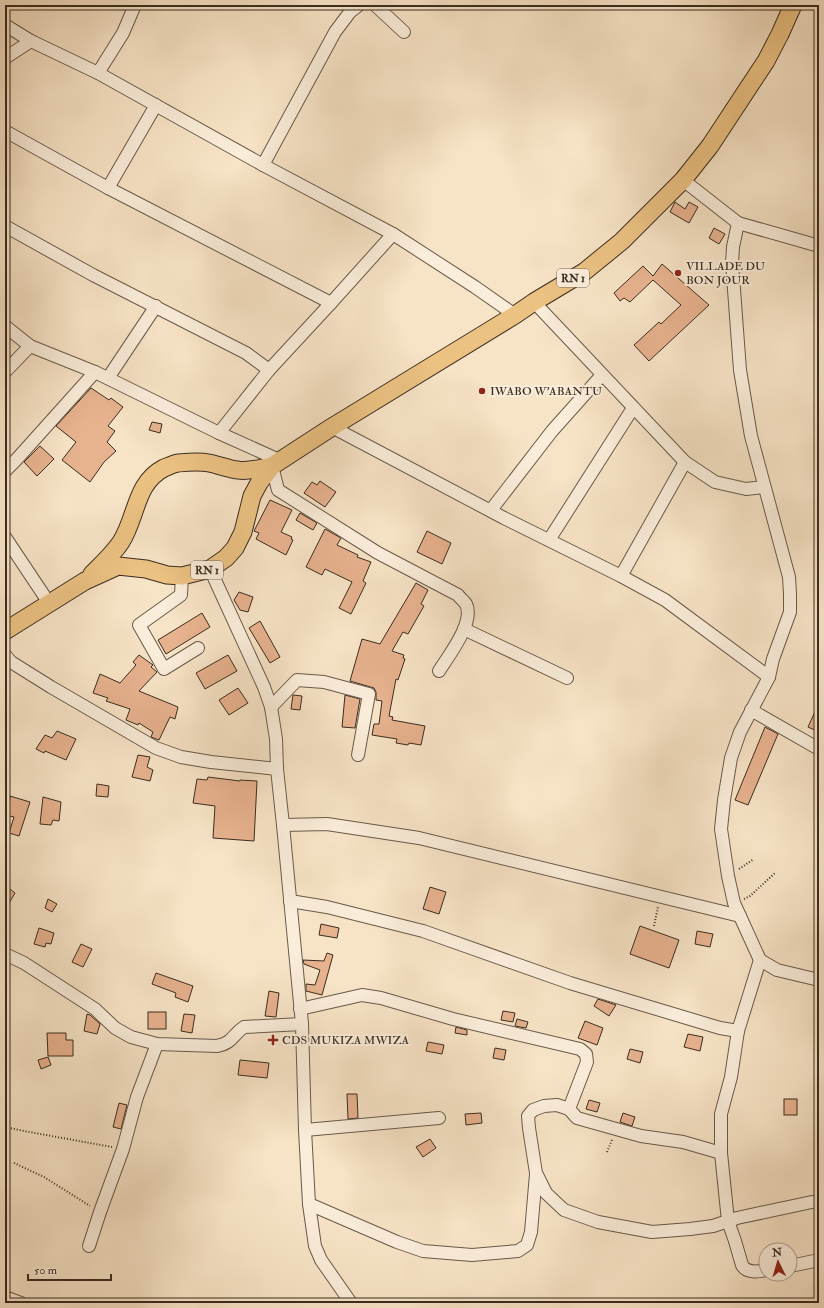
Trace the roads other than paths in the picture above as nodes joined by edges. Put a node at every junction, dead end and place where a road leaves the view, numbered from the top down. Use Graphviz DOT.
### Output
graph roads {
  1 [pos="135,5"];
  2 [pos="358,5"];
  3 [pos="375,5"];
  4 [pos="793,5"];
  5 [pos="5,25"];
  6 [pos="404,32"];
  7 [pos="31,41"];
  8 [pos="5,58"];
  9 [pos="98,73"];
  10 [pos="156,106"];
  11 [pos="5,131"];
  12 [pos="263,165"];
  13 [pos="683,180"];
  14 [pos="108,188"];
  15 [pos="738,223"];
  16 [pos="5,226"];
  17 [pos="392,234"];
  18 [pos="819,246"];
  19 [pos="534,302"];
  20 [pos="331,303"];
  21 [pos="156,306"];
  22 [pos="515,315"];
  23 [pos="5,326"];
  24 [pos="30,346"];
  25 [pos="269,370"];
  26 [pos="5,372"];
  27 [pos="95,372"];
  28 [pos="602,375"];
  29 [pos="108,378"];
  30 [pos="634,408"];
  31 [pos="332,427"];
  32 [pos="219,433"];
  33 [pos="685,462"];
  34 [pos="275,463"];
  35 [pos="5,471"];
  36 [pos="764,487"];
  37 [pos="491,510"];
  38 [pos="5,537"];
  39 [pos="549,540"];
  40 [pos="210,569"];
  41 [pos="182,576"];
  42 [pos="621,576"];
  43 [pos="85,581"];
  44 [pos="49,603"];
  45 [pos="464,629"];
  46 [pos="5,631"];
  47 [pos="198,648"];
  48 [pos="5,655"];
  49 [pos="439,671"];
  50 [pos="769,677"];
  51 [pos="567,678"];
  52 [pos="271,707"];
  53 [pos="751,710"];
  54 [pos="819,749"];
  55 [pos="358,755"];
  56 [pos="277,769"];
  57 [pos="283,825"];
  58 [pos="290,901"];
  59 [pos="740,916"];
  60 [pos="6,955"];
  61 [pos="760,960"];
  62 [pos="819,980"];
  63 [pos="300,1009"];
  64 [pos="302,1024"];
  65 [pos="738,1031"];
  66 [pos="156,1044"];
  67 [pos="569,1109"];
  68 [pos="439,1118"];
  69 [pos="305,1130"];
  70 [pos="721,1153"];
  71 [pos="536,1173"];
  72 [pos="812,1202"];
  73 [pos="309,1204"];
  74 [pos="728,1221"];
  75 [pos="89,1246"];
  76 [pos="819,1260"];
  77 [pos="798,1264"];
  78 [pos="758,1270"];
  79 [pos="5,1297"];
  80 [pos="21,1303"];
  81 [pos="351,1303"];
  1 -- 9 [label="street"];
  2 -- 12 [label="street"];
  3 -- 6 [label="street"];
  4 -- 13 [label="highway, RN 1"];
  5 -- 7 [label="street"];
  7 -- 8 [label="street"];
  7 -- 9 [label="street"];
  9 -- 10 [label="street"];
  10 -- 12 [label="street"];
  10 -- 14 [label="street"];
  11 -- 14 [label="street"];
  12 -- 17 [label="street"];
  13 -- 15 [label="street"];
  13 -- 19 [label="highway, RN 1"];
  14 -- 20 [label="street"];
  15 -- 18 [label="street"];
  15 -- 36 [label="street"];
  16 -- 21 [label="street"];
  17 -- 20 [label="street"];
  17 -- 22 [label="street"];
  19 -- 22 [label="highway, RN 1"];
  19 -- 28 [label="street"];
  20 -- 25 [label="street"];
  21 -- 25 [label="street"];
  21 -- 29 [label="street"];
  22 -- 31 [label="highway, RN 1"];
  23 -- 24 [label="street"];
  24 -- 26 [label="street"];
  24 -- 27 [label="street"];
  25 -- 32 [label="street"];
  27 -- 29 [label="street"];
  27 -- 35 [label="street"];
  28 -- 30 [label="street"];
  28 -- 37 [label="street"];
  29 -- 32 [label="street"];
  30 -- 33 [label="street"];
  30 -- 39 [label="street"];
  31 -- 34 [label="highway, RN 1"];
  31 -- 37 [label="street"];
  32 -- 34 [label="street"];
  33 -- 36 [label="street"];
  33 -- 42 [label="street"];
  34 -- 40 [label="highway, RN 1"];
  34 -- 43 [label="highway, RN 1"];
  34 -- 45 [label="street"];
  36 -- 50 [label="street"];
  37 -- 39 [label="street"];
  38 -- 44 [label="street"];
  39 -- 42 [label="street"];
  40 -- 41 [label="highway, RN 1"];
  40 -- 52 [label="street"];
  41 -- 43 [label="highway, RN 1"];
  41 -- 47 [label="street"];
  42 -- 50 [label="street"];
  43 -- 44 [label="highway, RN 1"];
  44 -- 46 [label="highway, RN 1"];
  45 -- 49 [label="street"];
  45 -- 51 [label="street"];
  48 -- 56 [label="street"];
  50 -- 53 [label="street"];
  52 -- 55 [label="street"];
  52 -- 56 [label="street"];
  53 -- 54 [label="street"];
  53 -- 59 [label="street"];
  56 -- 57 [label="street"];
  57 -- 58 [label="street"];
  57 -- 59 [label="street"];
  58 -- 63 [label="street"];
  58 -- 65 [label="street"];
  59 -- 61 [label="street"];
  60 -- 66 [label="street"];
  61 -- 62 [label="street"];
  61 -- 65 [label="street"];
  63 -- 64 [label="street"];
  63 -- 67 [label="street"];
  64 -- 66 [label="street"];
  64 -- 69 [label="street"];
  65 -- 70 [label="street"];
  66 -- 75 [label="street"];
  67 -- 70 [label="street"];
  67 -- 71 [label="street"];
  68 -- 69 [label="street"];
  69 -- 73 [label="street"];
  70 -- 74 [label="street"];
  71 -- 73 [label="street"];
  71 -- 74 [label="street"];
  72 -- 74 [label="street"];
  73 -- 81 [label="street"];
  74 -- 78 [label="street"];
  76 -- 77 [label="street"];
  79 -- 80 [label="street"];
}
